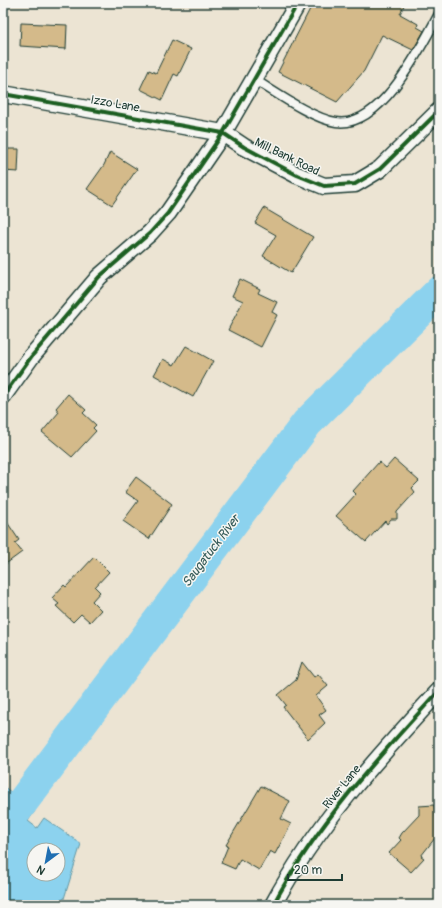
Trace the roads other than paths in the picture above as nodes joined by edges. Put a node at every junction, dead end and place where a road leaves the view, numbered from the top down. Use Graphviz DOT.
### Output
graph roads {
  1 [pos="298,3"];
  2 [pos="439,14"];
  3 [pos="255,80"];
  4 [pos="3,94"];
  5 [pos="439,111"];
  6 [pos="223,133"];
  7 [pos="3,396"];
  8 [pos="439,691"];
  9 [pos="273,905"];
  1 -- 3 [label="street"];
  2 -- 3 [label="lane"];
  3 -- 6 [label="street"];
  4 -- 6 [label="street, Izzo Lane"];
  5 -- 6 [label="street, Mill Bank Road"];
  6 -- 7 [label="street"];
  8 -- 9 [label="street, River Lane"];
}
